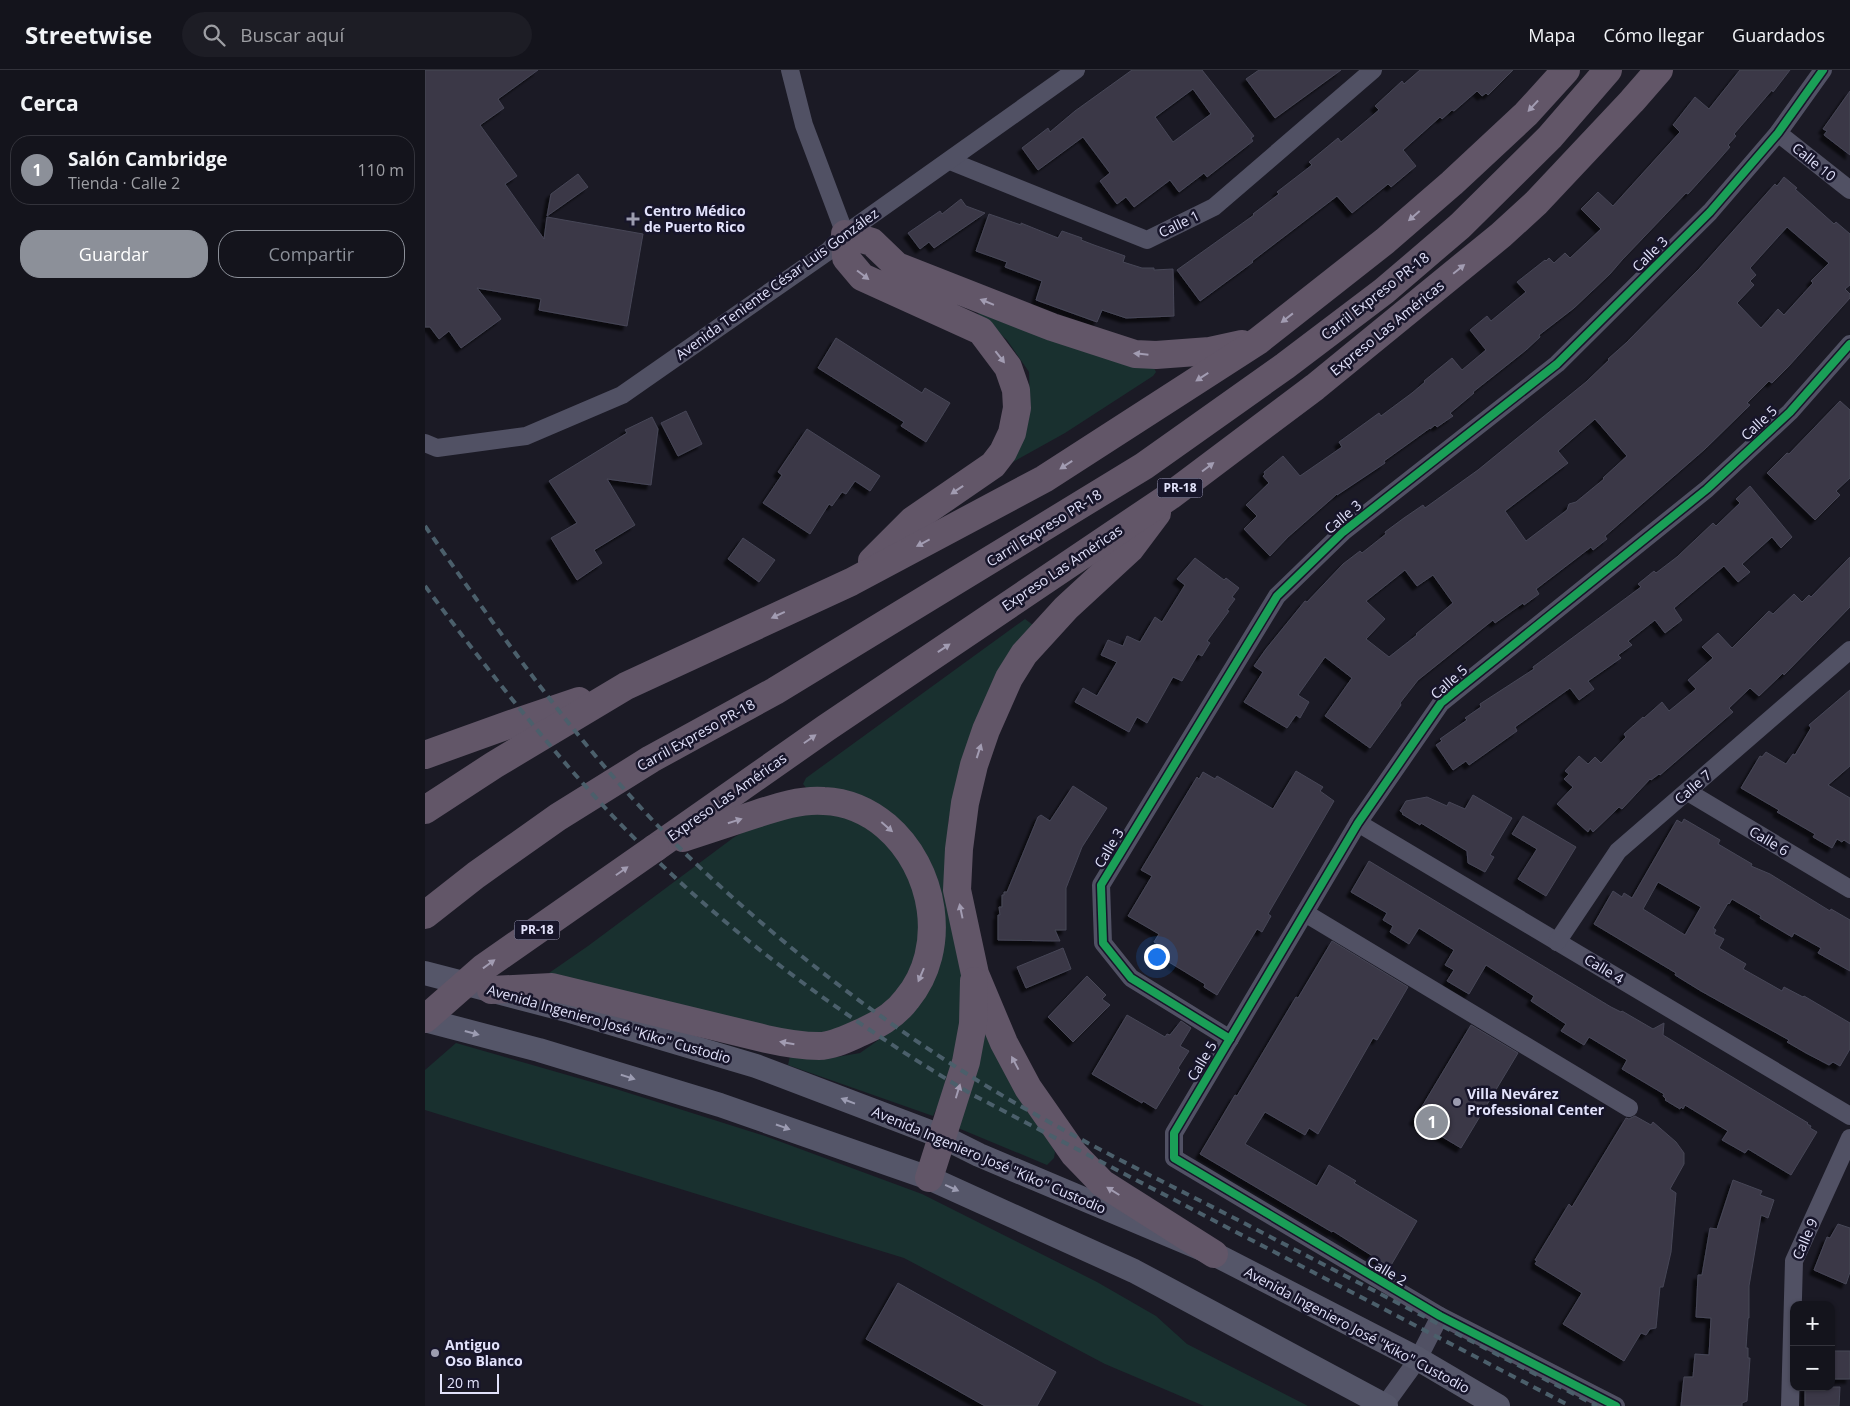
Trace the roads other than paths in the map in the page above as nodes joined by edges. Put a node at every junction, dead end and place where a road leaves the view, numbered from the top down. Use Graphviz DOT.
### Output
graph roads {
  1 [pos="790,70"];
  2 [pos="1076,70"];
  3 [pos="1373,70"];
  4 [pos="1567,70"];
  5 [pos="1608,70"];
  6 [pos="1659,70"];
  7 [pos="1823,70"];
  8 [pos="1778,133"];
  9 [pos="950,161"];
  10 [pos="1850,190"];
  11 [pos="845,234"];
  12 [pos="1258,341"];
  13 [pos="1850,344"];
  14 [pos="425,443"];
  15 [pos="1170,496"];
  16 [pos="851,582"];
  17 [pos="1850,650"];
  18 [pos="626,686"];
  19 [pos="511,724"];
  20 [pos="425,755"];
  21 [pos="425,764"];
  22 [pos="1688,792"];
  23 [pos="425,810"];
  24 [pos="1358,823"];
  25 [pos="655,848"];
  26 [pos="1850,890"];
  27 [pos="1305,913"];
  28 [pos="425,915"];
  29 [pos="1557,942"];
  30 [pos="425,973"];
  31 [pos="975,974"];
  32 [pos="491,990"];
  33 [pos="425,1019"];
  34 [pos="1230,1038"];
  35 [pos="1629,1108"];
  36 [pos="1850,1116"];
  37 [pos="1174,1133"];
  38 [pos="943,1137"];
  39 [pos="1850,1138"];
  40 [pos="929,1178"];
  41 [pos="1213,1254"];
  42 [pos="1440,1316"];
  43 [pos="1418,1360"];
  44 [pos="1385,1406"];
  45 [pos="1498,1406"];
  46 [pos="1616,1406"];
  47 [pos="1790,1406"];
  1 -- 11 [label="street"];
  2 -- 9 [label="street, Avenida Teniente César Luis González"];
  3 -- 9 [label="street, Calle 1"];
  4 -- 12 [label="highway, one-way"];
  5 -- 28 [label="highway, Carril Expreso PR-18"];
  15 -- 6 [label="highway, Expreso Las Américas / PR-18, one-way"];
  7 -- 8 [label="street, Calle 3"];
  8 -- 10 [label="street, Calle 10"];
  8 -- 34 [label="street, Calle 3"];
  9 -- 11 [label="street, Avenida Teniente César Luis González"];
  12 -- 11 [label="highway, one-way"];
  11 -- 14 [label="street, Avenida Teniente César Luis González"];
  11 -- 16 [label="highway, one-way"];
  12 -- 16 [label="highway, one-way"];
  13 -- 24 [label="street, Calle 5"];
  25 -- 15 [label="highway, Expreso Las Américas / PR-18, one-way"];
  31 -- 15 [label="highway, one-way"];
  16 -- 18 [label="highway, one-way"];
  17 -- 22 [label="street, Calle 7"];
  18 -- 19 [label="highway"];
  18 -- 23 [label="highway"];
  19 -- 20 [label="highway"];
  19 -- 21 [label="highway"];
  22 -- 26 [label="street, Calle 6"];
  22 -- 29 [label="street, Calle 7"];
  24 -- 27 [label="street, Calle 5"];
  24 -- 29 [label="street, Calle 4"];
  25 -- 32 [label="highway, one-way"];
  33 -- 25 [label="highway, Expreso Las Américas / PR-18, one-way, bridge"];
  27 -- 34 [label="street, Calle 5"];
  27 -- 35 [label="street"];
  29 -- 36 [label="street, Calle 4"];
  30 -- 32 [label="main road, Avenida Ingeniero José \"Kiko\" Custodio"];
  38 -- 31 [label="highway, one-way"];
  41 -- 31 [label="highway, one-way"];
  38 -- 32 [label="main road, Avenida Ingeniero José \"Kiko\" Custodio, one-way"];
  33 -- 40 [label="main road, one-way"];
  34 -- 37 [label="street, Calle 5"];
  37 -- 42 [label="street, Calle 2"];
  38 -- 40 [label="highway"];
  38 -- 41 [label="main road, Avenida Ingeniero José \"Kiko\" Custodio"];
  39 -- 47 [label="street, Calle 9"];
  40 -- 44 [label="main road, one-way"];
  41 -- 43 [label="main road, Avenida Ingeniero José \"Kiko\" Custodio"];
  42 -- 43 [label="street"];
  42 -- 46 [label="street, Calle 2"];
  43 -- 44 [label="street"];
  43 -- 45 [label="main road, Avenida Ingeniero José \"Kiko\" Custodio"];
}
